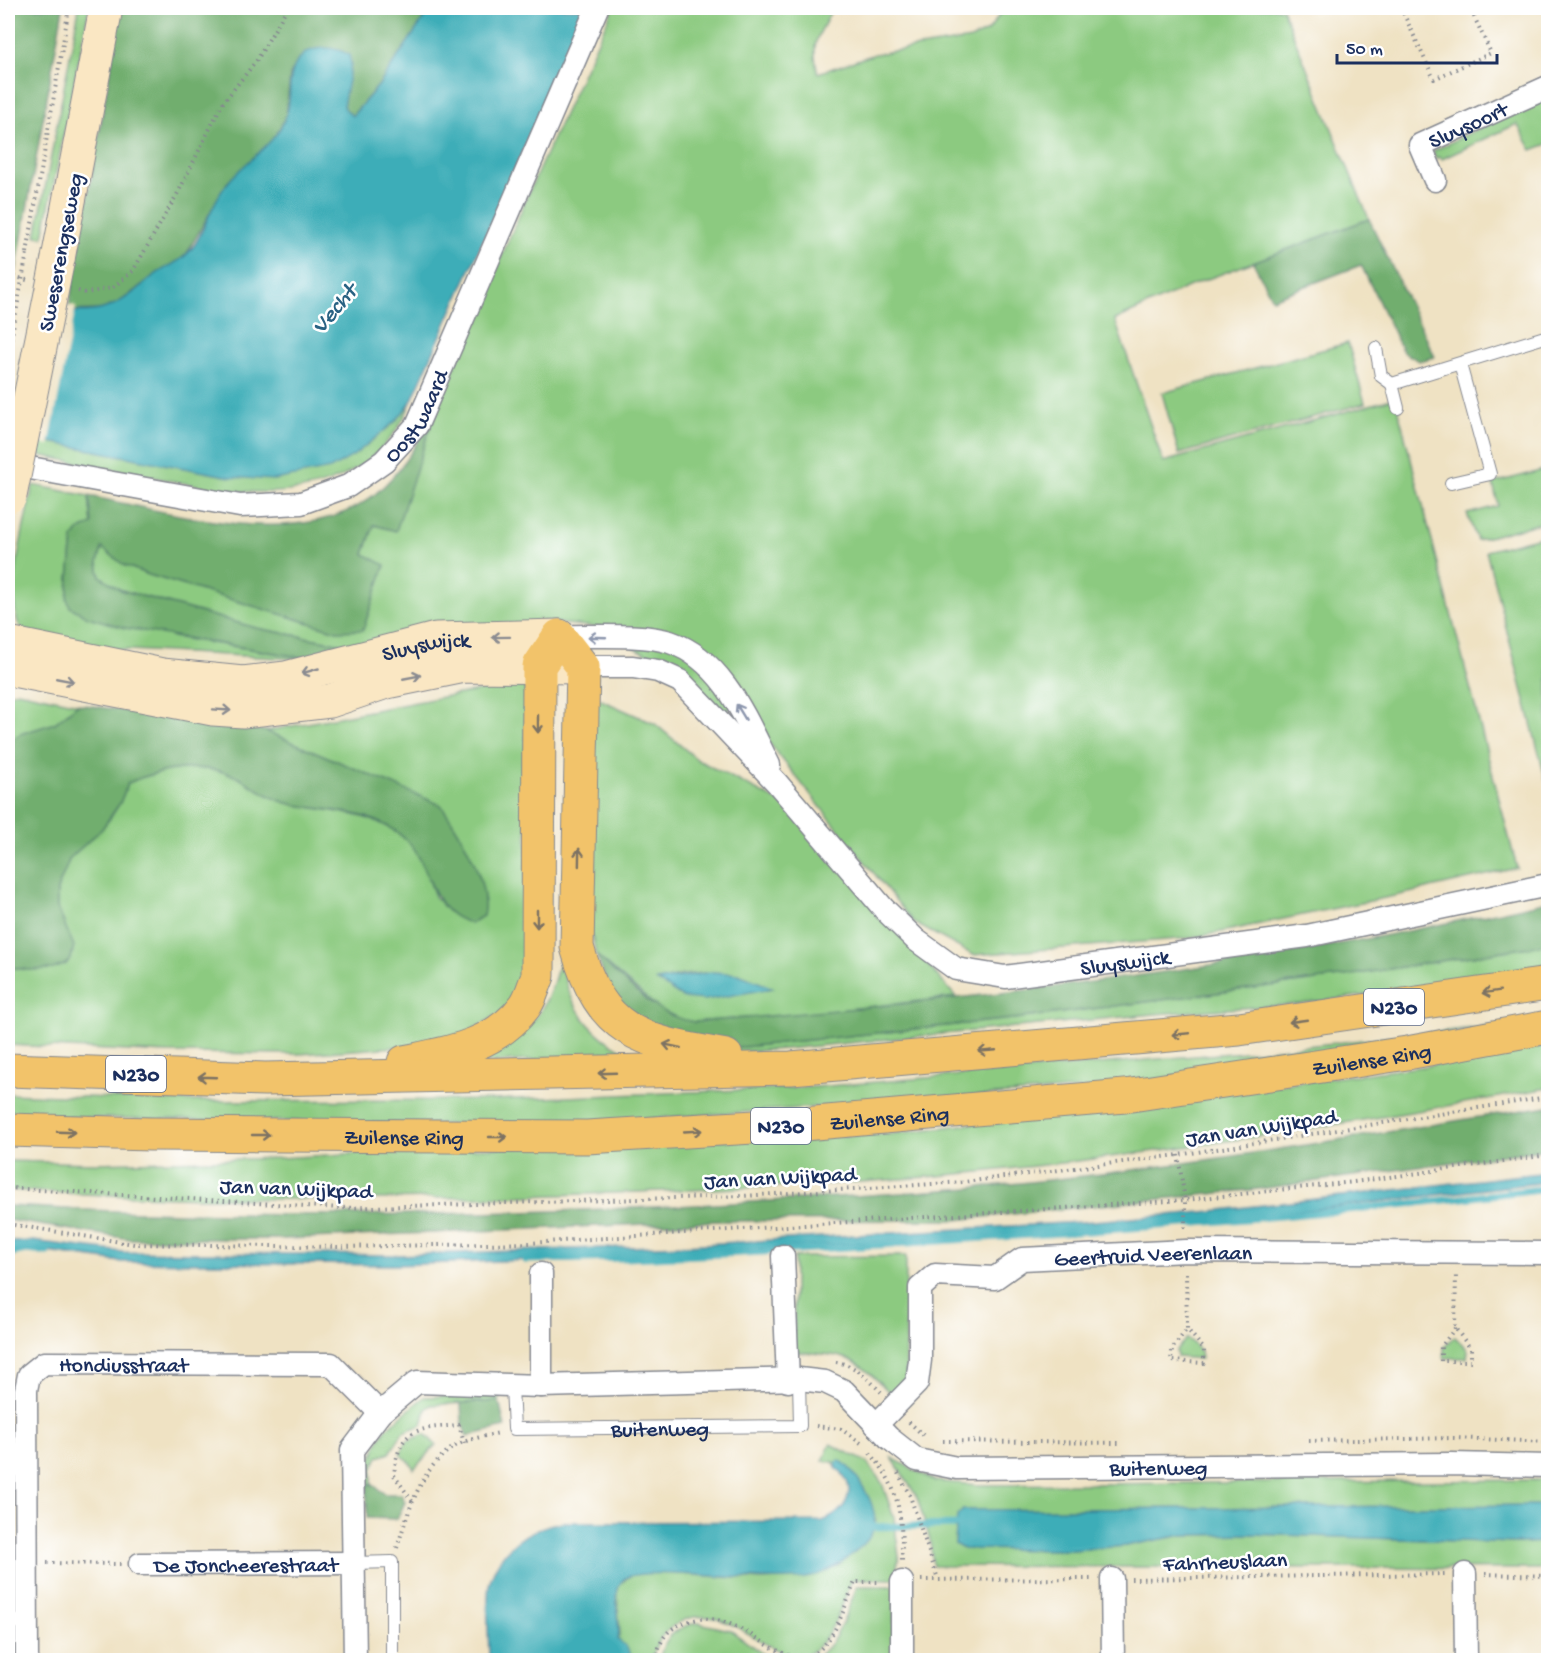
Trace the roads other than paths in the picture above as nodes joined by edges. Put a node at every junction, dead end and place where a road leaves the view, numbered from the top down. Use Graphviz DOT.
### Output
graph roads {
  1 [pos="106,8"];
  2 [pos="597,8"];
  3 [pos="1548,87"];
  4 [pos="1435,180"];
  5 [pos="1548,336"];
  6 [pos="1376,348"];
  7 [pos="1460,364"];
  8 [pos="1392,384"];
  9 [pos="1398,408"];
  10 [pos="8,464"];
  11 [pos="1451,483"];
  12 [pos="8,505"];
  13 [pos="559,636"];
  14 [pos="8,643"];
  15 [pos="539,666"];
  16 [pos="583,667"];
  17 [pos="8,669"];
  18 [pos="777,783"];
  19 [pos="1548,885"];
  20 [pos="1548,984"];
  21 [pos="1548,1027"];
  22 [pos="791,1068"];
  23 [pos="8,1070"];
  24 [pos="265,1079"];
  25 [pos="8,1130"];
  26 [pos="1548,1253"];
  27 [pos="783,1256"];
  28 [pos="541,1274"];
  29 [pos="794,1380"];
  30 [pos="512,1386"];
  31 [pos="541,1386"];
  32 [pos="380,1413"];
  33 [pos="876,1425"];
  34 [pos="1548,1466"];
  35 [pos="354,1563"];
  36 [pos="140,1564"];
  37 [pos="1465,1574"];
  38 [pos="1112,1579"];
  39 [pos="902,1582"];
  40 [pos="27,1660"];
  41 [pos="355,1660"];
  42 [pos="393,1660"];
  43 [pos="902,1660"];
  44 [pos="1113,1660"];
  45 [pos="1466,1660"];
  1 -- 12 [label="main road, Sweserengseweg, bridge"];
  2 -- 10 [label="street, Oostwaard"];
  3 -- 4 [label="street, Sluysoort"];
  5 -- 7 [label="lane"];
  6 -- 8 [label="lane"];
  7 -- 8 [label="lane"];
  7 -- 11 [label="lane"];
  8 -- 9 [label="lane"];
  13 -- 14 [label="main road, Sluyswijck, one-way"];
  13 -- 15 [label="main road"];
  13 -- 16 [label="main road"];
  18 -- 13 [label="street, Sluyswijck, one-way"];
  15 -- 16 [label="main road, Sluyswijck"];
  17 -- 15 [label="main road, Sluyswijck, one-way"];
  15 -- 24 [label="main road, N230, one-way"];
  16 -- 18 [label="street, Sluyswijck"];
  22 -- 16 [label="main road, N230, one-way"];
  18 -- 19 [label="street, Sluyswijck"];
  20 -- 22 [label="main road, Zuilense Ring / N230, one-way"];
  25 -- 21 [label="main road, Zuilense Ring / N230, one-way"];
  22 -- 24 [label="main road, Zuilense Ring / N230, one-way"];
  24 -- 23 [label="main road, Zuilense Ring / N230, one-way"];
  26 -- 33 [label="street, Geertruid Veerenlaan"];
  27 -- 29 [label="street"];
  28 -- 31 [label="street"];
  29 -- 30 [label="lane, Buitenweg"];
  29 -- 31 [label="street, Buitenweg"];
  29 -- 33 [label="street, Buitenweg"];
  30 -- 31 [label="street, Buitenweg"];
  30 -- 32 [label="street, Buitenweg"];
  32 -- 35 [label="street, Buitenweg"];
  32 -- 40 [label="street, Hondiusstraat"];
  33 -- 34 [label="street, Buitenweg"];
  35 -- 36 [label="street, De Joncheerestraat"];
  35 -- 41 [label="street, Buitenweg"];
  35 -- 42 [label="lane"];
  37 -- 45 [label="street"];
  38 -- 44 [label="street"];
  39 -- 43 [label="street"];
}
